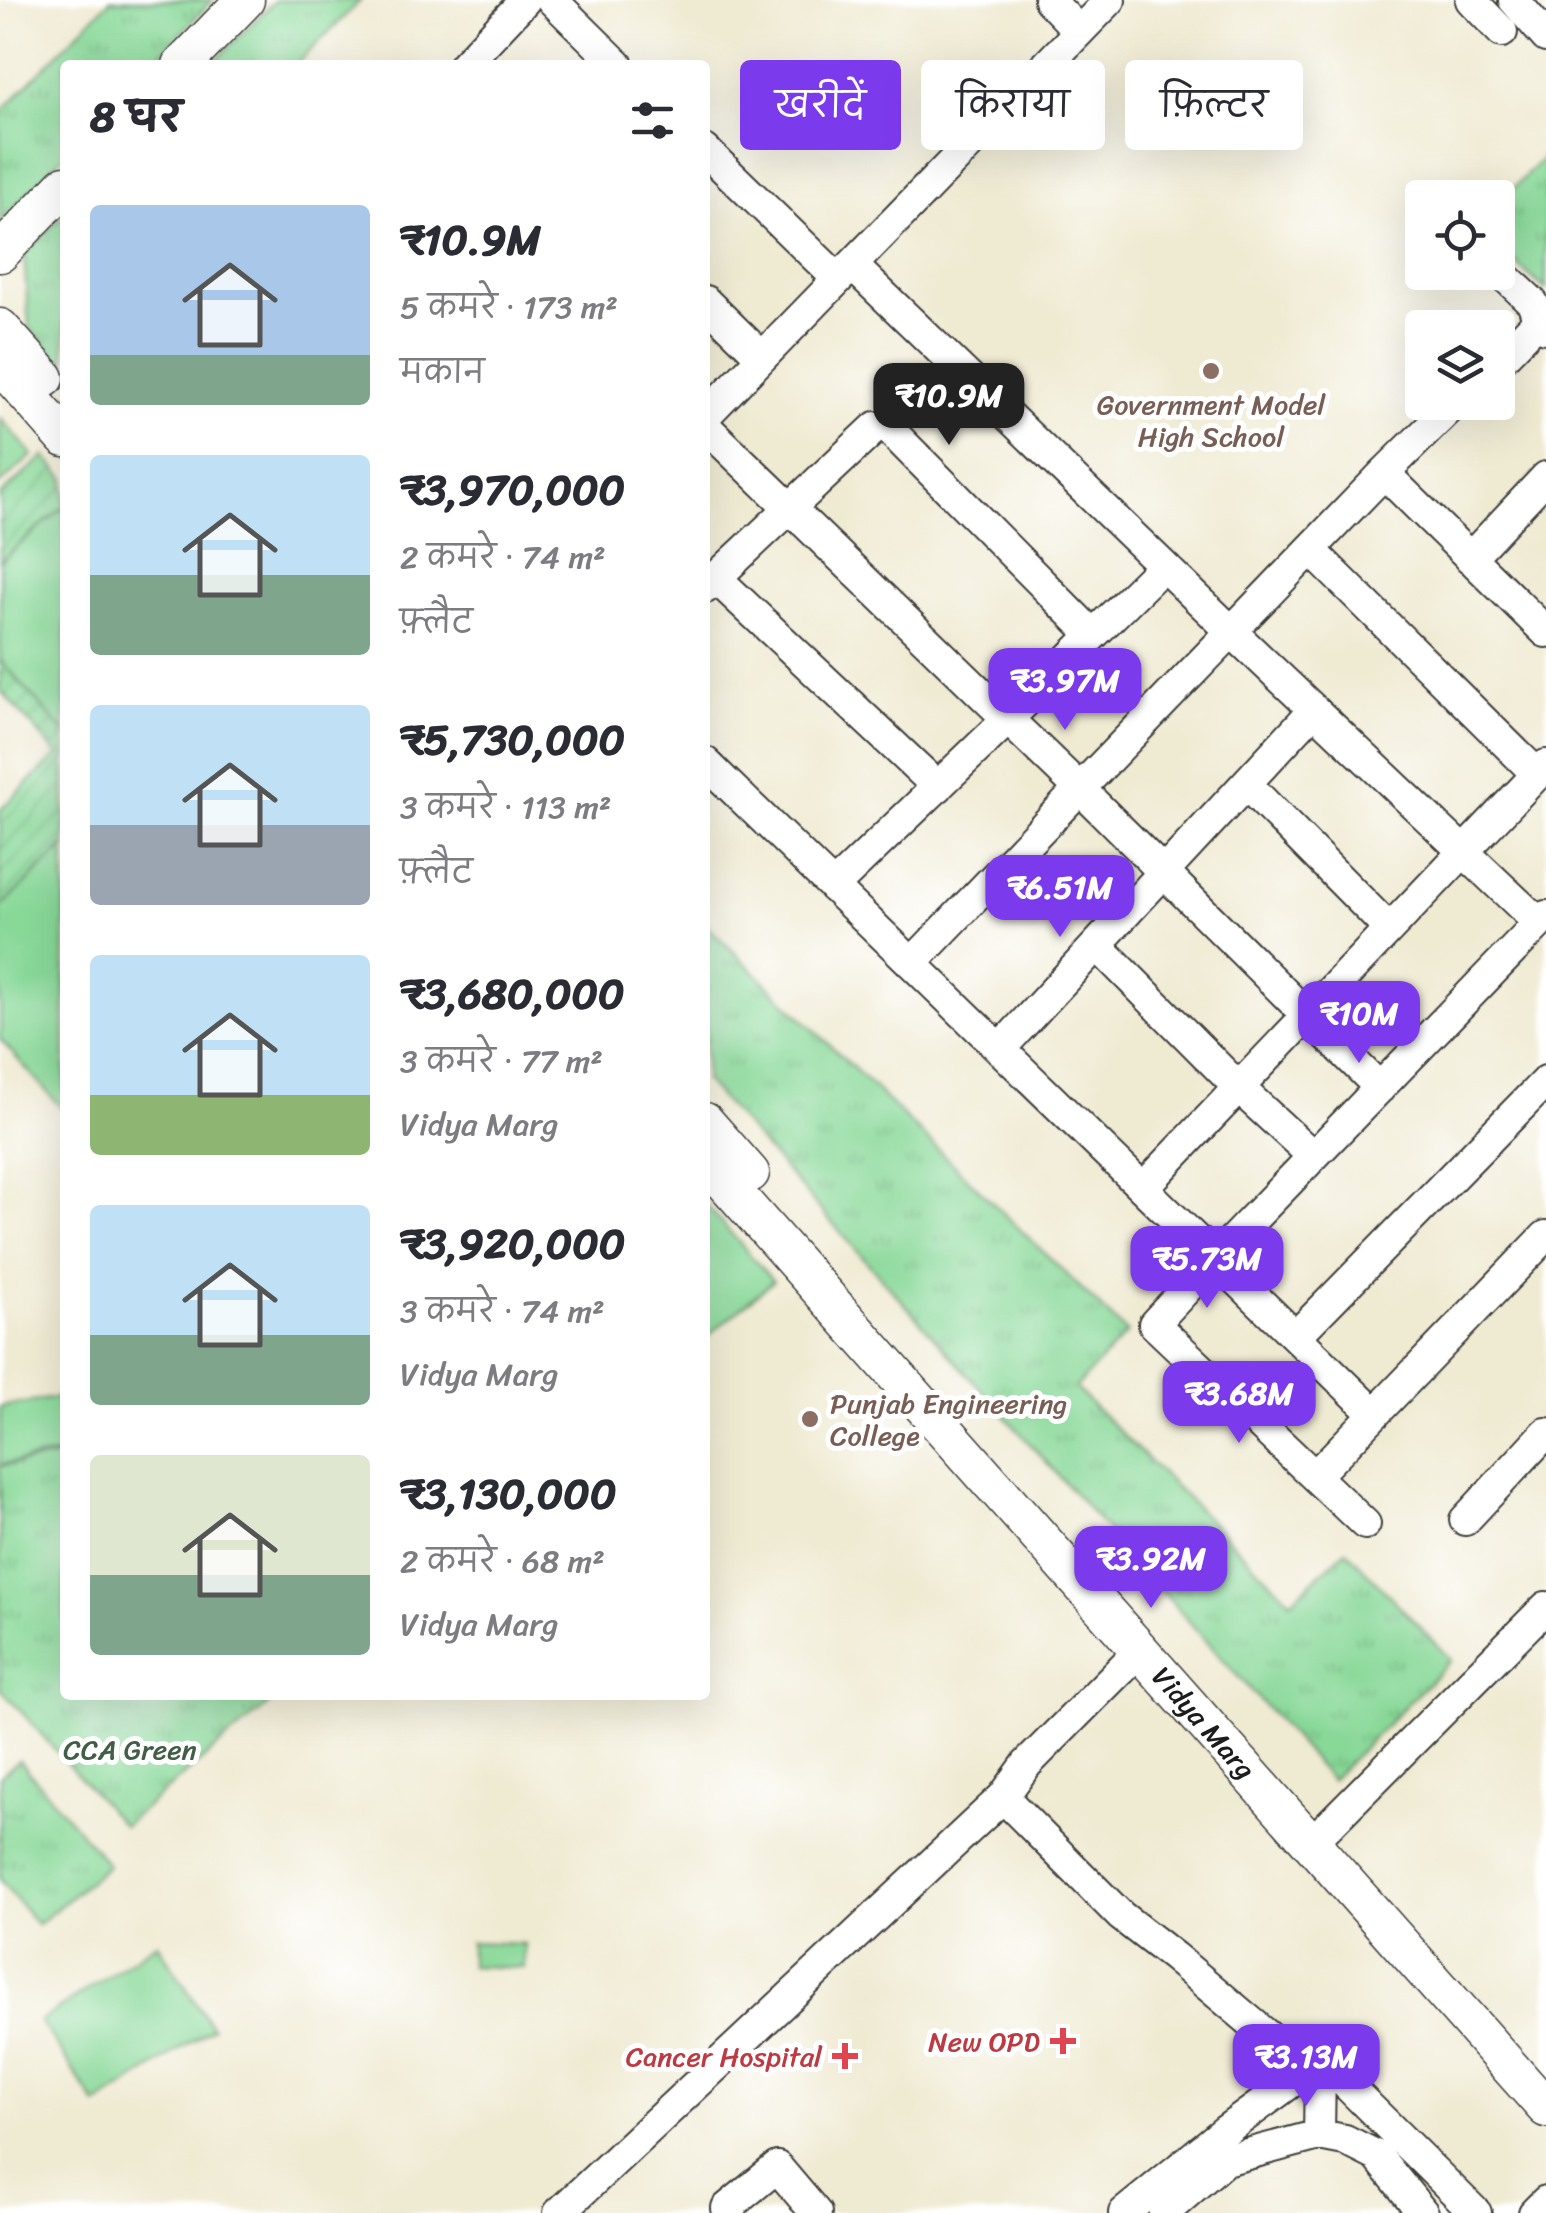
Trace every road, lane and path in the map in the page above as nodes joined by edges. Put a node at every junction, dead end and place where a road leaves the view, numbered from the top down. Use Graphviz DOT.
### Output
graph roads {
  1 [pos="244,0"];
  2 [pos="524,0"];
  3 [pos="552,0"];
  4 [pos="1048,0"];
  5 [pos="1110,0"];
  6 [pos="1470,0"];
  7 [pos="1514,0"];
  8 [pos="1080,30"];
  9 [pos="1502,32"];
  10 [pos="1546,37"];
  11 [pos="187,60"];
  12 [pos="470,60"];
  13 [pos="613,60"];
  14 [pos="710,154"];
  15 [pos="60,191"];
  16 [pos="0,253"];
  17 [pos="845,272"];
  18 [pos="1515,287"];
  19 [pos="710,306"];
  20 [pos="1542,324"];
  21 [pos="0,328"];
  22 [pos="1515,347"];
  23 [pos="762,357"];
  24 [pos="0,364"];
  25 [pos="60,395"];
  26 [pos="710,411"];
  27 [pos="1438,420"];
  28 [pos="710,431"];
  29 [pos="60,432"];
  30 [pos="1384,474"];
  31 [pos="1546,476"];
  32 [pos="790,508"];
  33 [pos="1311,550"];
  34 [pos="1470,558"];
  35 [pos="1163,566"];
  36 [pos="710,583"];
  37 [pos="1232,632"];
  38 [pos="1546,632"];
  39 [pos="1093,635"];
  40 [pos="1314,710"];
  41 [pos="1008,719"];
  42 [pos="710,767"];
  43 [pos="1541,770"];
  44 [pos="1246,784"];
  45 [pos="938,787"];
  46 [pos="1080,789"];
  47 [pos="1462,850"];
  48 [pos="1164,872"];
  49 [pos="834,887"];
  50 [pos="1543,920"];
  51 [pos="1388,930"];
  52 [pos="1097,945"];
  53 [pos="912,964"];
  54 [pos="1308,1016"];
  55 [pos="1000,1049"];
  56 [pos="1546,1081"];
  57 [pos="1239,1088"];
  58 [pos="1380,1088"];
  59 [pos="710,1128"];
  60 [pos="1313,1156"];
  61 [pos="710,1166"];
  62 [pos="1143,1188"];
  63 [pos="1546,1236"];
  64 [pos="1214,1258"];
  65 [pos="1296,1336"];
  66 [pos="1375,1414"];
  67 [pos="1546,1433"];
  68 [pos="1315,1476"];
  69 [pos="1465,1520"];
  70 [pos="1365,1524"];
  71 [pos="1546,1607"];
  72 [pos="1140,1650"];
  73 [pos="1003,1796"];
  74 [pos="1320,1834"];
  75 [pos="1314,2069"];
  76 [pos="1546,2070"];
  77 [pos="1546,2108"];
  78 [pos="1318,2135"];
  79 [pos="1225,2145"];
  80 [pos="1546,2201"];
  81 [pos="559,2213"];
  82 [pos="732,2213"];
  83 [pos="816,2213"];
  84 [pos="1124,2213"];
  85 [pos="1164,2213"];
  86 [pos="1423,2213"];
  87 [pos="1476,2213"];
  88 [pos="1534,2213"];
  1 -- 11 [label="main road"];
  2 -- 12 [label="street"];
  3 -- 13 [label="street"];
  4 -- 8 [label="street"];
  5 -- 8 [label="street"];
  6 -- 9 [label="street"];
  7 -- 10 [label="street"];
  8 -- 17 [label="street"];
  14 -- 17 [label="street"];
  15 -- 16 [label="main road"];
  17 -- 23 [label="street"];
  17 -- 35 [label="street"];
  18 -- 20 [label="street"];
  19 -- 23 [label="street"];
  20 -- 22 [label="street"];
  21 -- 25 [label="main road"];
  23 -- 26 [label="street"];
  24 -- 29 [label="main road"];
  27 -- 30 [label="street"];
  28 -- 32 [label="street"];
  30 -- 33 [label="street"];
  30 -- 34 [label="street"];
  31 -- 34 [label="street"];
  32 -- 36 [label="street"];
  32 -- 39 [label="street"];
  32 -- 41 [label="street"];
  33 -- 37 [label="street"];
  33 -- 43 [label="street"];
  34 -- 38 [label="street"];
  35 -- 37 [label="street"];
  35 -- 39 [label="street"];
  36 -- 45 [label="street"];
  37 -- 40 [label="street"];
  37 -- 46 [label="street"];
  39 -- 41 [label="street"];
  40 -- 44 [label="street"];
  40 -- 47 [label="street"];
  41 -- 45 [label="street"];
  41 -- 46 [label="street"];
  42 -- 49 [label="street"];
  43 -- 47 [label="street"];
  44 -- 48 [label="street"];
  44 -- 51 [label="street"];
  45 -- 49 [label="street"];
  46 -- 48 [label="street"];
  46 -- 53 [label="street"];
  47 -- 50 [label="street"];
  47 -- 51 [label="street"];
  48 -- 52 [label="street"];
  48 -- 54 [label="street"];
  49 -- 53 [label="street"];
  50 -- 58 [label="street"];
  51 -- 54 [label="street"];
  52 -- 55 [label="street"];
  52 -- 57 [label="street"];
  53 -- 55 [label="street"];
  54 -- 57 [label="street"];
  54 -- 58 [label="street"];
  55 -- 62 [label="street"];
  56 -- 65 [label="street"];
  57 -- 60 [label="street"];
  57 -- 62 [label="street"];
  58 -- 60 [label="street"];
  59 -- 74 [label="main road, Vidya Marg"];
  60 -- 64 [label="street"];
  61 -- 72 [label="main road, Vidya Marg"];
  62 -- 64 [label="street"];
  63 -- 66 [label="street"];
  64 -- 65 [label="street"];
  64 -- 68 [label="street"];
  65 -- 66 [label="street"];
  66 -- 68 [label="street"];
  67 -- 69 [label="street"];
  68 -- 70 [label="street"];
  71 -- 74 [label="street"];
  72 -- 73 [label="street"];
  72 -- 74 [label="main road, Vidya Marg"];
  73 -- 75 [label="street"];
  73 -- 81 [label="street"];
  74 -- 76 [label="main road, Vidya Marg"];
  74 -- 77 [label="main road, Vidya Marg"];
  75 -- 78 [label="street"];
  75 -- 79 [label="street"];
  75 -- 87 [label="street"];
  78 -- 79 [label="street"];
  78 -- 86 [label="street"];
  79 -- 84 [label="street"];
  79 -- 85 [label="street"];
  80 -- 88 [label="street"];
  82 -- 83 [label="street"];
}
